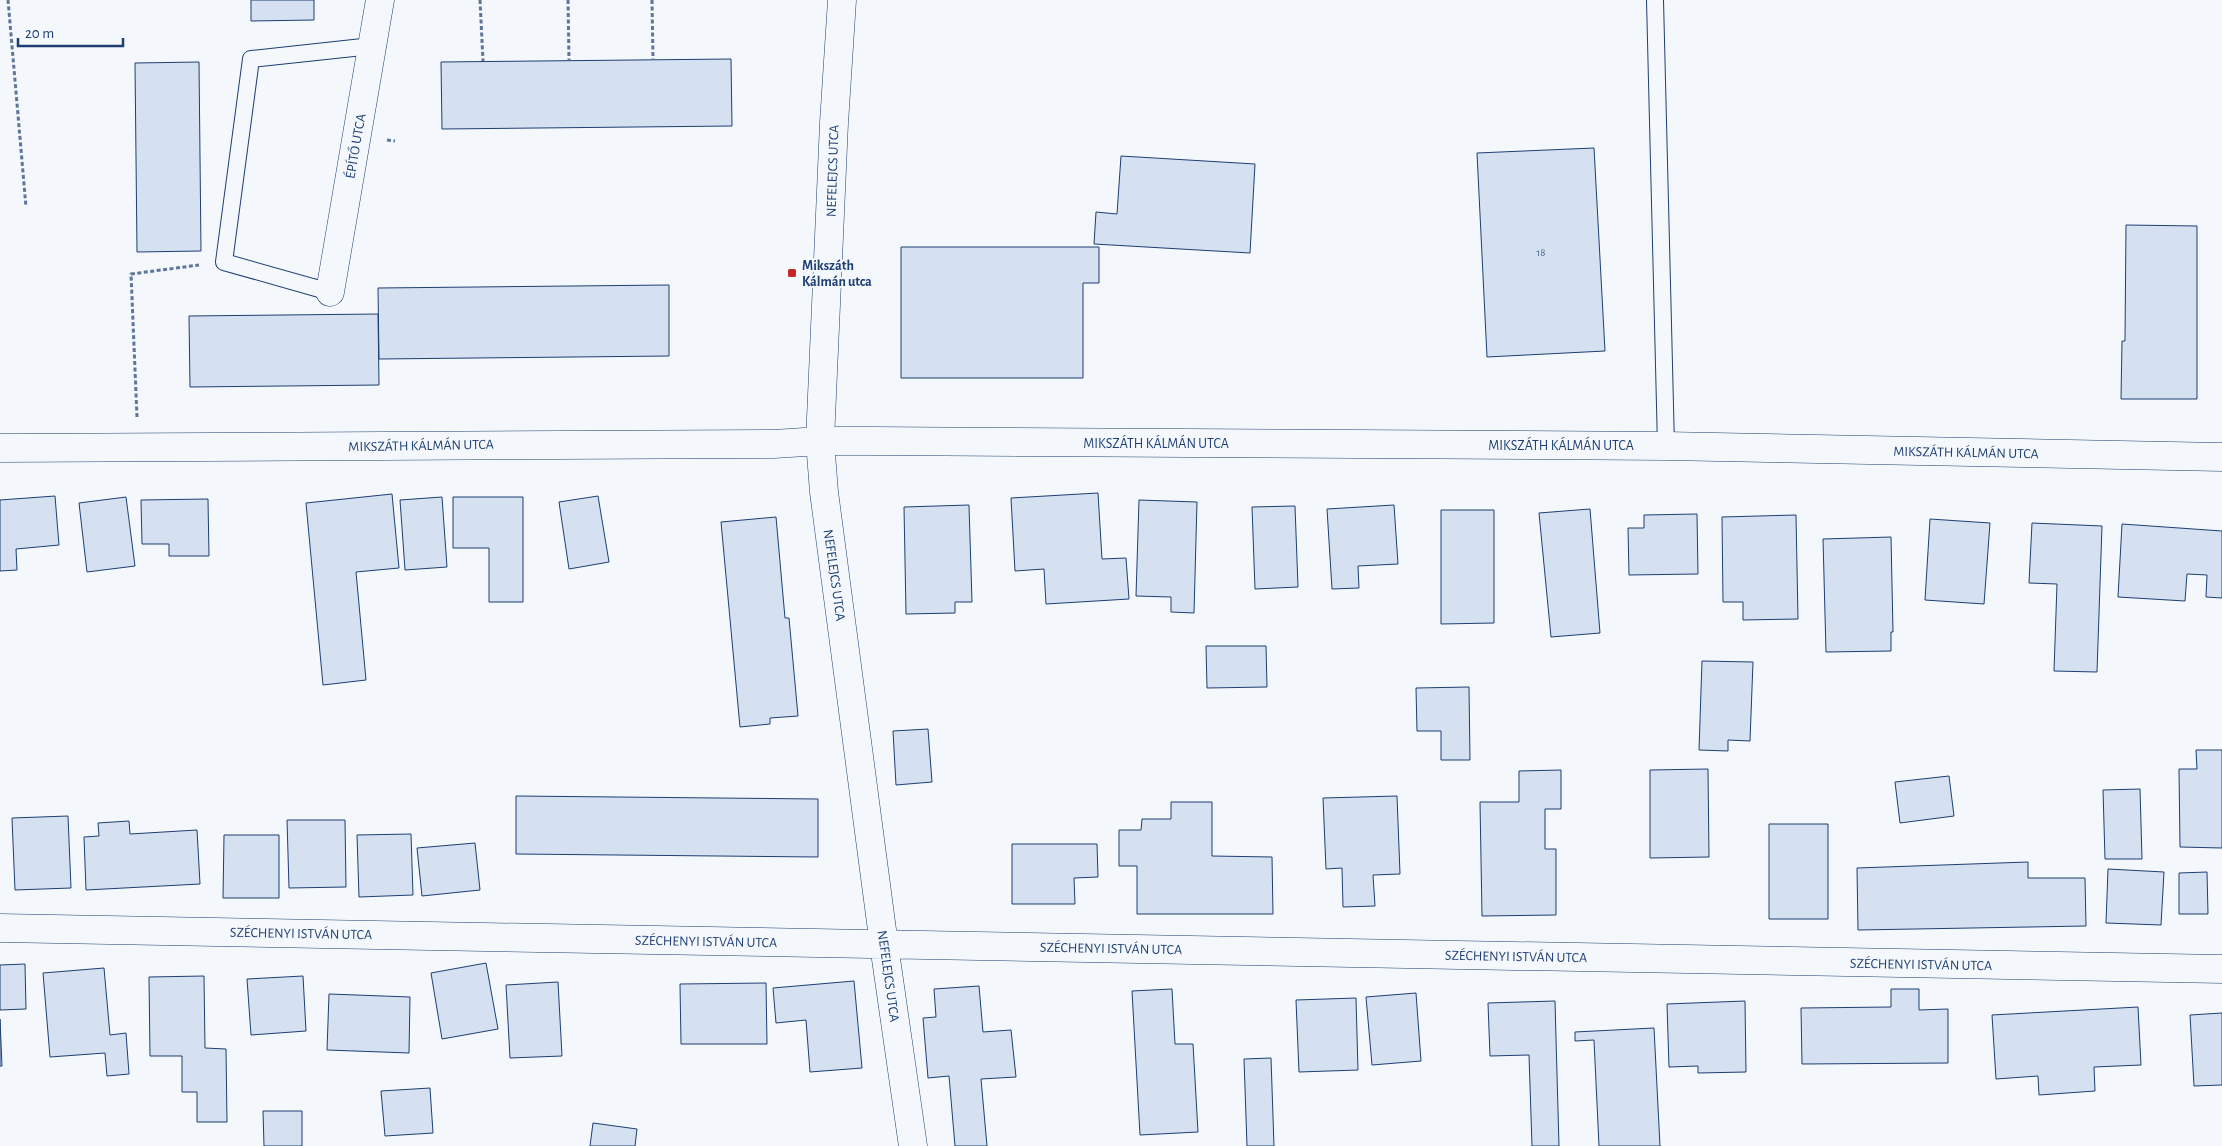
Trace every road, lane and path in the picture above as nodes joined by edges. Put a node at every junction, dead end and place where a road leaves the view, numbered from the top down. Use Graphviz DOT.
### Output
graph roads {
  1 [pos="8,0"];
  2 [pos="380,0"];
  3 [pos="480,0"];
  4 [pos="568,0"];
  5 [pos="652,0"];
  6 [pos="841,0"];
  7 [pos="1655,0"];
  8 [pos="372,46"];
  9 [pos="569,60"];
  10 [pos="653,60"];
  11 [pos="483,62"];
  12 [pos="26,207"];
  13 [pos="224,262"];
  14 [pos="330,292"];
  15 [pos="820,441"];
  16 [pos="1666,446"];
  17 [pos="0,448"];
  18 [pos="138,448"];
  19 [pos="2222,457"];
  20 [pos="0,928"];
  21 [pos="884,945"];
  22 [pos="2222,969"];
  23 [pos="913,1146"];
  1 -- 12 [label="path"];
  2 -- 8 [label="street, ÉPÍTŐ UTCA"];
  3 -- 11 [label="path"];
  4 -- 9 [label="path"];
  5 -- 10 [label="path"];
  6 -- 15 [label="street, NEFELEJCS UTCA"];
  7 -- 16 [label="lane"];
  8 -- 13 [label="lane"];
  8 -- 14 [label="street, ÉPÍTŐ UTCA"];
  13 -- 14 [label="lane"];
  13 -- 18 [label="path"];
  15 -- 16 [label="street, MIKSZÁTH KÁLMÁN UTCA"];
  15 -- 18 [label="street, MIKSZÁTH KÁLMÁN UTCA"];
  15 -- 21 [label="street, NEFELEJCS UTCA"];
  16 -- 19 [label="street, MIKSZÁTH KÁLMÁN UTCA"];
  17 -- 18 [label="street, MIKSZÁTH KÁLMÁN UTCA"];
  20 -- 21 [label="street, SZÉCHENYI ISTVÁN UTCA"];
  21 -- 22 [label="street, SZÉCHENYI ISTVÁN UTCA"];
  21 -- 23 [label="street, NEFELEJCS UTCA"];
}
